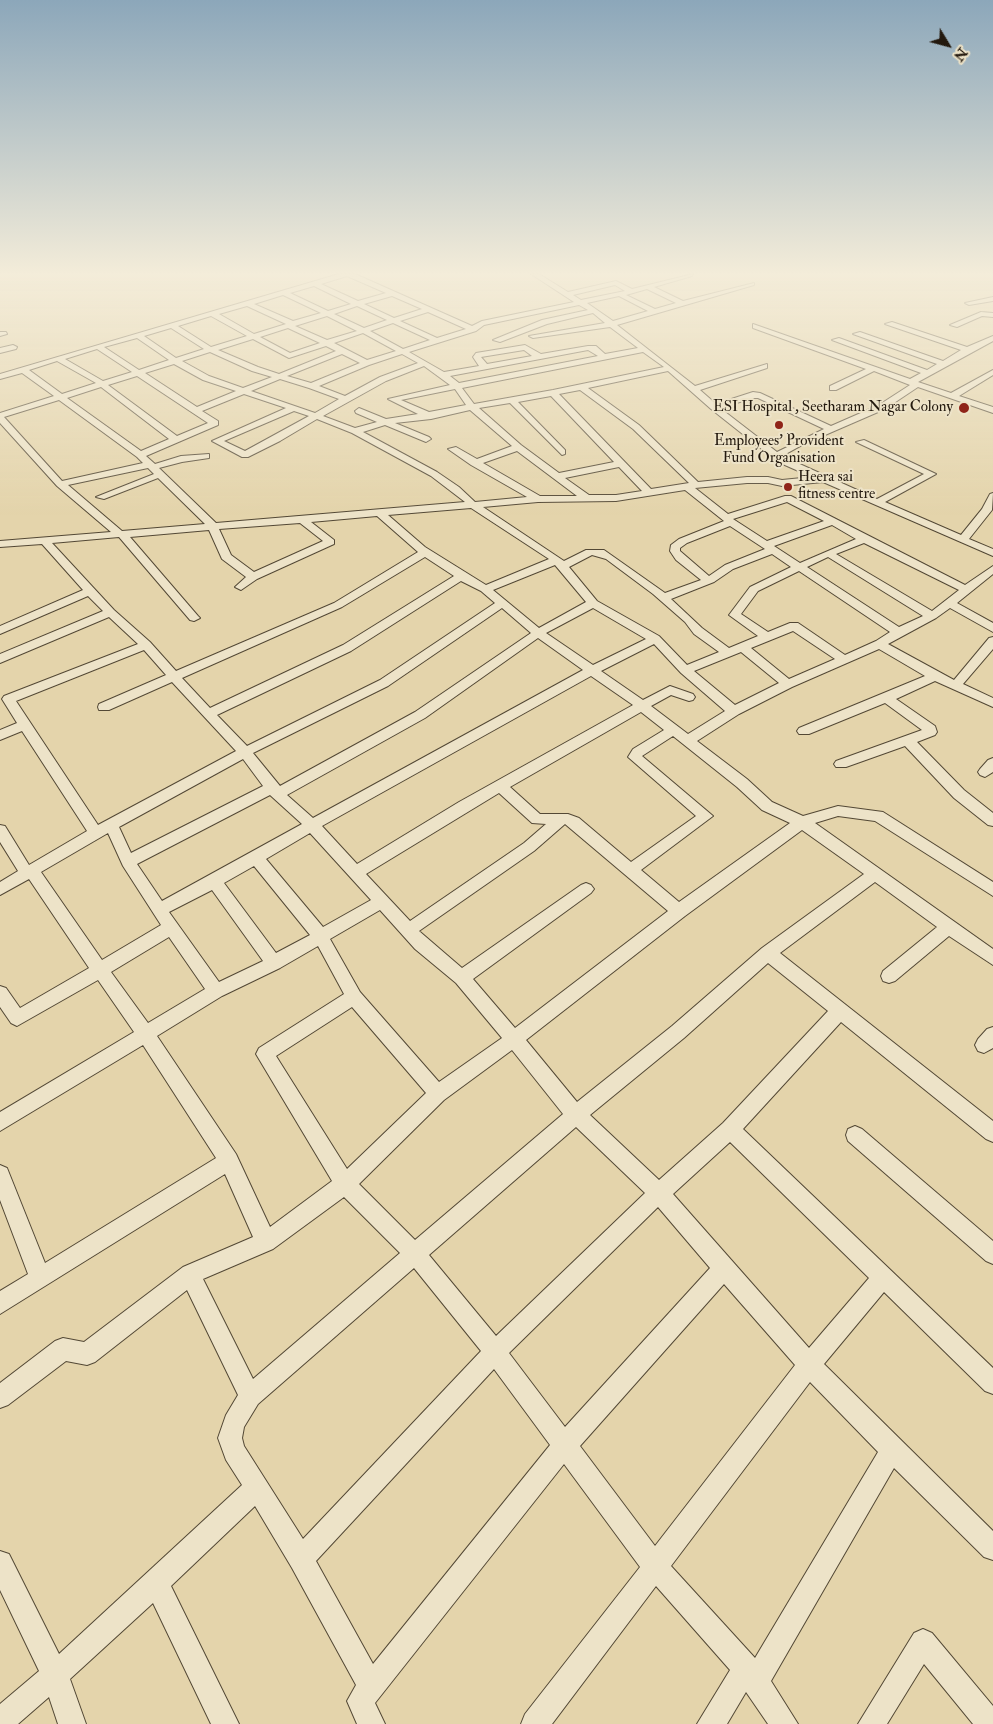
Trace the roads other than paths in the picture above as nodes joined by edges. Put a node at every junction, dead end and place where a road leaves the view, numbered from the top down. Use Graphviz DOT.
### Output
graph roads {
  1 [pos="71,354"];
  2 [pos="111,354"];
  3 [pos="166,354"];
  4 [pos="194,354"];
  5 [pos="221,354"];
  6 [pos="333,354"];
  7 [pos="350,354"];
  8 [pos="389,354"];
  9 [pos="410,354"];
  10 [pos="483,354"];
  11 [pos="536,354"];
  12 [pos="554,354"];
  13 [pos="600,354"];
  14 [pos="621,354"];
  15 [pos="651,354"];
  16 [pos="836,354"];
  17 [pos="876,354"];
  18 [pos="916,354"];
  19 [pos="960,354"];
  20 [pos="540,357"];
  21 [pos="58,358"];
  22 [pos="606,358"];
  23 [pos="175,361"];
  24 [pos="366,362"];
  25 [pos="425,363"];
  26 [pos="944,364"];
  27 [pos="764,366"];
  28 [pos="484,368"];
  29 [pos="670,368"];
  30 [pos="874,368"];
  31 [pos="22,369"];
  32 [pos="138,371"];
  33 [pos="993,372"];
  34 [pos="928,373"];
  35 [pos="443,375"];
  36 [pos="278,376"];
  37 [pos="0,377"];
  38 [pos="101,383"];
  39 [pos="914,383"];
  40 [pos="312,386"];
  41 [pos="457,386"];
  42 [pos="582,387"];
  43 [pos="693,388"];
  44 [pos="833,388"];
  45 [pos="243,392"];
  46 [pos="553,393"];
  47 [pos="61,395"];
  48 [pos="954,395"];
  49 [pos="346,399"];
  50 [pos="512,400"];
  51 [pos="472,407"];
  52 [pos="714,407"];
  53 [pos="292,409"];
  54 [pos="197,410"];
  55 [pos="993,410"];
  56 [pos="359,412"];
  57 [pos="434,415"];
  58 [pos="316,416"];
  59 [pos="0,417"];
  60 [pos="449,420"];
  61 [pos="385,422"];
  62 [pos="831,429"];
  63 [pos="355,431"];
  64 [pos="426,439"];
  65 [pos="176,440"];
  66 [pos="861,442"];
  67 [pos="518,447"];
  68 [pos="453,449"];
  69 [pos="562,452"];
  70 [pos="140,456"];
  71 [pos="206,456"];
  72 [pos="776,456"];
  73 [pos="474,463"];
  74 [pos="619,464"];
  75 [pos="155,468"];
  76 [pos="560,476"];
  77 [pos="823,479"];
  78 [pos="60,484"];
  79 [pos="691,486"];
  80 [pos="650,494"];
  81 [pos="993,496"];
  82 [pos="101,497"];
  83 [pos="538,499"];
  84 [pos="589,500"];
  85 [pos="878,502"];
  86 [pos="473,505"];
  87 [pos="990,511"];
  88 [pos="379,513"];
  89 [pos="302,519"];
  90 [pos="728,520"];
  91 [pos="831,522"];
  92 [pos="213,526"];
  93 [pos="121,534"];
  94 [pos="865,539"];
  95 [pos="44,540"];
  96 [pos="962,540"];
  97 [pos="0,544"];
  98 [pos="770,547"];
  99 [pos="425,552"];
  100 [pos="828,553"];
  101 [pos="993,553"];
  102 [pos="560,563"];
  103 [pos="800,566"];
  104 [pos="993,569"];
  105 [pos="461,576"];
  106 [pos="253,577"];
  107 [pos="708,580"];
  108 [pos="241,587"];
  109 [pos="485,589"];
  110 [pos="967,590"];
  111 [pos="90,591"];
  112 [pos="663,598"];
  113 [pos="502,603"];
  114 [pos="593,603"];
  115 [pos="949,603"];
  116 [pos="110,612"];
  117 [pos="932,616"];
  118 [pos="194,618"];
  119 [pos="993,628"];
  120 [pos="0,630"];
  121 [pos="898,632"];
  122 [pos="538,633"];
  123 [pos="765,636"];
  124 [pos="655,638"];
  125 [pos="993,641"];
  126 [pos="880,644"];
  127 [pos="146,645"];
  128 [pos="742,647"];
  129 [pos="729,653"];
  130 [pos="0,659"];
  131 [pos="843,659"];
  132 [pos="685,670"];
  133 [pos="591,671"];
  134 [pos="935,676"];
  135 [pos="176,678"];
  136 [pos="788,684"];
  137 [pos="956,685"];
  138 [pos="689,697"];
  139 [pos="886,698"];
  140 [pos="3,699"];
  141 [pos="993,703"];
  142 [pos="641,706"];
  143 [pos="104,707"];
  144 [pos="734,711"];
  145 [pos="208,714"];
  146 [pos="26,724"];
  147 [pos="673,730"];
  148 [pos="804,731"];
  149 [pos="0,735"];
  150 [pos="687,741"];
  151 [pos="908,741"];
  152 [pos="244,752"];
  153 [pos="841,764"];
  154 [pos="500,786"];
  155 [pos="275,791"];
  156 [pos="562,819"];
  157 [pos="993,821"];
  158 [pos="802,822"];
  159 [pos="111,825"];
  160 [pos="312,825"];
  161 [pos="0,830"];
  162 [pos="96,833"];
  163 [pos="255,856"];
  164 [pos="128,862"];
  165 [pos="628,871"];
  166 [pos="30,872"];
  167 [pos="356,872"];
  168 [pos="876,873"];
  169 [pos="213,880"];
  170 [pos="586,889"];
  171 [pos="0,890"];
  172 [pos="993,890"];
  173 [pos="382,901"];
  174 [pos="159,910"];
  175 [pos="679,911"];
  176 [pos="950,926"];
  177 [pos="172,927"];
  178 [pos="410,929"];
  179 [pos="321,937"];
  180 [pos="768,953"];
  181 [pos="993,958"];
  182 [pos="274,963"];
  183 [pos="100,970"];
  184 [pos="889,976"];
  185 [pos="462,978"];
  186 [pos="216,991"];
  187 [pos="0,993"];
  188 [pos="354,997"];
  189 [pos="840,1011"];
  190 [pos="146,1035"];
  191 [pos="514,1039"];
  192 [pos="438,1094"];
  193 [pos="576,1115"];
  194 [pos="0,1122"];
  195 [pos="730,1129"];
  196 [pos="993,1133"];
  197 [pos="855,1135"];
  198 [pos="229,1161"];
  199 [pos="0,1175"];
  200 [pos="345,1184"];
  201 [pos="659,1193"];
  202 [pos="266,1242"];
  203 [pos="992,1250"];
  204 [pos="415,1254"];
  205 [pos="725,1267"];
  206 [pos="190,1274"];
  207 [pos="883,1277"];
  208 [pos="40,1278"];
  209 [pos="0,1303"];
  210 [pos="495,1352"];
  211 [pos="809,1365"];
  212 [pos="993,1383"];
  213 [pos="250,1396"];
  214 [pos="0,1397"];
  215 [pos="565,1445"];
  216 [pos="892,1450"];
  217 [pos="257,1487"];
  218 [pos="993,1548"];
  219 [pos="301,1559"];
  220 [pos="0,1562"];
  221 [pos="656,1568"];
  222 [pos="156,1583"];
  223 [pos="751,1674"];
  224 [pos="55,1675"];
  225 [pos="372,1688"];
  226 [pos="0,1722"];
  227 [pos="72,1724"];
  228 [pos="225,1724"];
  229 [pos="371,1724"];
  230 [pos="535,1724"];
  231 [pos="711,1724"];
  232 [pos="784,1724"];
  233 [pos="872,1724"];
  234 [pos="990,1724"];
  1 -- 21 [label="street"];
  2 -- 32 [label="street"];
  3 -- 23 [label="street"];
  4 -- 23 [label="street"];
  5 -- 36 [label="street"];
  6 -- 36 [label="street"];
  7 -- 24 [label="street"];
  8 -- 24 [label="street"];
  9 -- 25 [label="street"];
  10 -- 28 [label="street"];
  11 -- 20 [label="street"];
  12 -- 20 [label="street"];
  13 -- 22 [label="street"];
  14 -- 22 [label="street"];
  15 -- 29 [label="street"];
  16 -- 30 [label="street"];
  17 -- 34 [label="street"];
  18 -- 26 [label="street"];
  19 -- 26 [label="street"];
  20 -- 28 [label="street"];
  21 -- 31 [label="street"];
  21 -- 38 [label="street"];
  22 -- 41 [label="street"];
  23 -- 32 [label="street"];
  23 -- 45 [label="street"];
  24 -- 40 [label="street"];
  25 -- 35 [label="street"];
  25 -- 49 [label="street"];
  26 -- 34 [label="street"];
  27 -- 43 [label="street"];
  28 -- 35 [label="street"];
  29 -- 42 [label="street"];
  29 -- 43 [label="street"];
  30 -- 39 [label="street"];
  30 -- 44 [label="street"];
  31 -- 37 [label="street"];
  31 -- 47 [label="street"];
  32 -- 38 [label="street"];
  32 -- 54 [label="street"];
  33 -- 48 [label="street"];
  34 -- 39 [label="street"];
  35 -- 41 [label="street"];
  36 -- 40 [label="street"];
  36 -- 45 [label="street"];
  38 -- 47 [label="street"];
  38 -- 65 [label="street"];
  39 -- 48 [label="street"];
  39 -- 62 [label="street"];
  40 -- 49 [label="street"];
  41 -- 51 [label="street"];
  41 -- 57 [label="street"];
  42 -- 46 [label="street"];
  42 -- 79 [label="street"];
  43 -- 52 [label="street"];
  45 -- 53 [label="street"];
  45 -- 54 [label="street"];
  46 -- 50 [label="street"];
  46 -- 74 [label="street"];
  47 -- 59 [label="street"];
  47 -- 70 [label="street"];
  48 -- 55 [label="street"];
  49 -- 58 [label="street"];
  50 -- 51 [label="street"];
  50 -- 69 [label="street"];
  51 -- 57 [label="street"];
  51 -- 67 [label="street"];
  52 -- 62 [label="street"];
  52 -- 72 [label="street"];
  53 -- 58 [label="street"];
  53 -- 58 [label="street"];
  54 -- 65 [label="street"];
  56 -- 61 [label="street"];
  57 -- 60 [label="street"];
  57 -- 61 [label="street"];
  58 -- 63 [label="street"];
  59 -- 78 [label="street"];
  61 -- 63 [label="street"];
  61 -- 64 [label="street"];
  62 -- 72 [label="street"];
  63 -- 86 [label="street"];
  65 -- 70 [label="street"];
  66 -- 85 [label="street"];
  67 -- 73 [label="street"];
  67 -- 76 [label="street"];
  68 -- 73 [label="street"];
  70 -- 75 [label="street"];
  71 -- 75 [label="street"];
  72 -- 77 [label="street"];
  73 -- 83 [label="street"];
  74 -- 76 [label="street"];
  74 -- 80 [label="street"];
  75 -- 78 [label="street"];
  75 -- 82 [label="street"];
  75 -- 92 [label="street"];
  76 -- 84 [label="street"];
  77 -- 79 [label="street"];
  77 -- 85 [label="street"];
  78 -- 93 [label="street"];
  79 -- 80 [label="street"];
  79 -- 90 [label="street"];
  80 -- 84 [label="street"];
  81 -- 87 [label="street"];
  83 -- 84 [label="street"];
  83 -- 86 [label="street"];
  85 -- 96 [label="street"];
  86 -- 88 [label="street"];
  86 -- 102 [label="street"];
  87 -- 96 [label="street"];
  88 -- 89 [label="street"];
  88 -- 99 [label="street"];
  89 -- 92 [label="street"];
  89 -- 106 [label="street"];
  90 -- 91 [label="street"];
  90 -- 98 [label="street"];
  90 -- 107 [label="street"];
  91 -- 94 [label="street"];
  91 -- 98 [label="street"];
  92 -- 93 [label="street"];
  92 -- 106 [label="street"];
  93 -- 95 [label="street"];
  93 -- 118 [label="street"];
  94 -- 100 [label="street"];
  94 -- 110 [label="street"];
  95 -- 97 [label="street"];
  95 -- 111 [label="street"];
  96 -- 101 [label="street"];
  98 -- 103 [label="street"];
  98 -- 107 [label="street"];
  99 -- 105 [label="street"];
  99 -- 135 [label="street"];
  100 -- 103 [label="street"];
  100 -- 117 [label="street"];
  102 -- 109 [label="street"];
  102 -- 112 [label="street"];
  102 -- 114 [label="street"];
  103 -- 121 [label="street"];
  103 -- 123 [label="street"];
  104 -- 110 [label="street"];
  105 -- 109 [label="street"];
  105 -- 145 [label="street"];
  106 -- 108 [label="street"];
  107 -- 112 [label="street"];
  109 -- 113 [label="street"];
  110 -- 115 [label="street"];
  111 -- 116 [label="street"];
  111 -- 120 [label="street"];
  112 -- 129 [label="street"];
  113 -- 122 [label="street"];
  113 -- 152 [label="street"];
  114 -- 122 [label="street"];
  114 -- 124 [label="street"];
  115 -- 117 [label="street"];
  115 -- 119 [label="street"];
  116 -- 127 [label="street"];
  116 -- 130 [label="street"];
  117 -- 121 [label="street"];
  121 -- 126 [label="street"];
  122 -- 133 [label="street"];
  122 -- 155 [label="street"];
  123 -- 128 [label="street"];
  123 -- 131 [label="street"];
  124 -- 132 [label="street"];
  124 -- 133 [label="street"];
  125 -- 137 [label="street"];
  126 -- 131 [label="street"];
  126 -- 134 [label="street"];
  127 -- 135 [label="street"];
  127 -- 140 [label="street"];
  128 -- 129 [label="street"];
  128 -- 136 [label="street"];
  129 -- 132 [label="street"];
  131 -- 136 [label="street"];
  132 -- 144 [label="street"];
  133 -- 142 [label="street"];
  133 -- 160 [label="street"];
  134 -- 137 [label="street"];
  134 -- 139 [label="street"];
  135 -- 143 [label="street"];
  135 -- 145 [label="street"];
  136 -- 144 [label="street"];
  137 -- 141 [label="street"];
  138 -- 142 [label="street"];
  139 -- 148 [label="street"];
  139 -- 151 [label="street"];
  140 -- 146 [label="street"];
  142 -- 147 [label="street"];
  142 -- 154 [label="street"];
  144 -- 150 [label="street"];
  145 -- 152 [label="street"];
  146 -- 149 [label="street"];
  146 -- 162 [label="street"];
  147 -- 150 [label="street"];
  147 -- 165 [label="street"];
  150 -- 158 [label="street"];
  151 -- 153 [label="street"];
  151 -- 157 [label="street"];
  152 -- 155 [label="street"];
  152 -- 159 [label="street"];
  154 -- 156 [label="street"];
  154 -- 167 [label="street"];
  155 -- 160 [label="street"];
  155 -- 164 [label="street"];
  156 -- 165 [label="street"];
  156 -- 178 [label="street"];
  158 -- 168 [label="street"];
  158 -- 172 [label="street"];
  158 -- 175 [label="street"];
  159 -- 162 [label="street"];
  159 -- 164 [label="street"];
  160 -- 163 [label="street"];
  160 -- 167 [label="street"];
  161 -- 166 [label="street"];
  162 -- 166 [label="street"];
  163 -- 169 [label="street"];
  163 -- 179 [label="street"];
  164 -- 174 [label="street"];
  165 -- 175 [label="street"];
  166 -- 171 [label="street"];
  166 -- 183 [label="street"];
  167 -- 173 [label="street"];
  168 -- 176 [label="street"];
  168 -- 180 [label="street"];
  169 -- 174 [label="street"];
  169 -- 182 [label="street"];
  170 -- 185 [label="street"];
  173 -- 178 [label="street"];
  173 -- 179 [label="street"];
  174 -- 177 [label="street"];
  175 -- 191 [label="street"];
  176 -- 181 [label="street"];
  176 -- 184 [label="street"];
  177 -- 183 [label="street"];
  177 -- 186 [label="street"];
  178 -- 185 [label="street"];
  179 -- 182 [label="street"];
  179 -- 188 [label="street"];
  180 -- 189 [label="street"];
  180 -- 193 [label="street"];
  182 -- 186 [label="street"];
  183 -- 187 [label="street"];
  183 -- 190 [label="street"];
  185 -- 191 [label="street"];
  186 -- 190 [label="street"];
  188 -- 192 [label="street"];
  188 -- 200 [label="street"];
  189 -- 195 [label="street"];
  189 -- 196 [label="street"];
  190 -- 194 [label="street"];
  190 -- 198 [label="street"];
  191 -- 192 [label="street"];
  191 -- 193 [label="street"];
  192 -- 200 [label="street"];
  193 -- 201 [label="street"];
  193 -- 204 [label="street"];
  195 -- 201 [label="street"];
  195 -- 207 [label="street"];
  197 -- 203 [label="street"];
  198 -- 202 [label="street"];
  198 -- 208 [label="street"];
  199 -- 208 [label="street"];
  200 -- 202 [label="street"];
  200 -- 204 [label="street"];
  201 -- 205 [label="street"];
  201 -- 210 [label="street"];
  202 -- 206 [label="street"];
  204 -- 210 [label="street"];
  204 -- 213 [label="street"];
  205 -- 211 [label="street"];
  205 -- 215 [label="street"];
  206 -- 213 [label="street"];
  206 -- 214 [label="street"];
  207 -- 211 [label="street"];
  207 -- 212 [label="street"];
  208 -- 209 [label="street"];
  210 -- 215 [label="street"];
  210 -- 219 [label="street"];
  211 -- 216 [label="street"];
  211 -- 221 [label="street"];
  213 -- 217 [label="street"];
  215 -- 221 [label="street"];
  215 -- 225 [label="street"];
  216 -- 218 [label="street"];
  216 -- 223 [label="street"];
  217 -- 219 [label="street"];
  217 -- 222 [label="street"];
  219 -- 225 [label="street"];
  220 -- 224 [label="street"];
  221 -- 223 [label="street"];
  221 -- 230 [label="street"];
  222 -- 224 [label="street"];
  222 -- 228 [label="street"];
  223 -- 231 [label="street"];
  223 -- 232 [label="street"];
  224 -- 226 [label="street"];
  224 -- 227 [label="street"];
  225 -- 229 [label="street"];
  233 -- 234 [label="street"];
}
